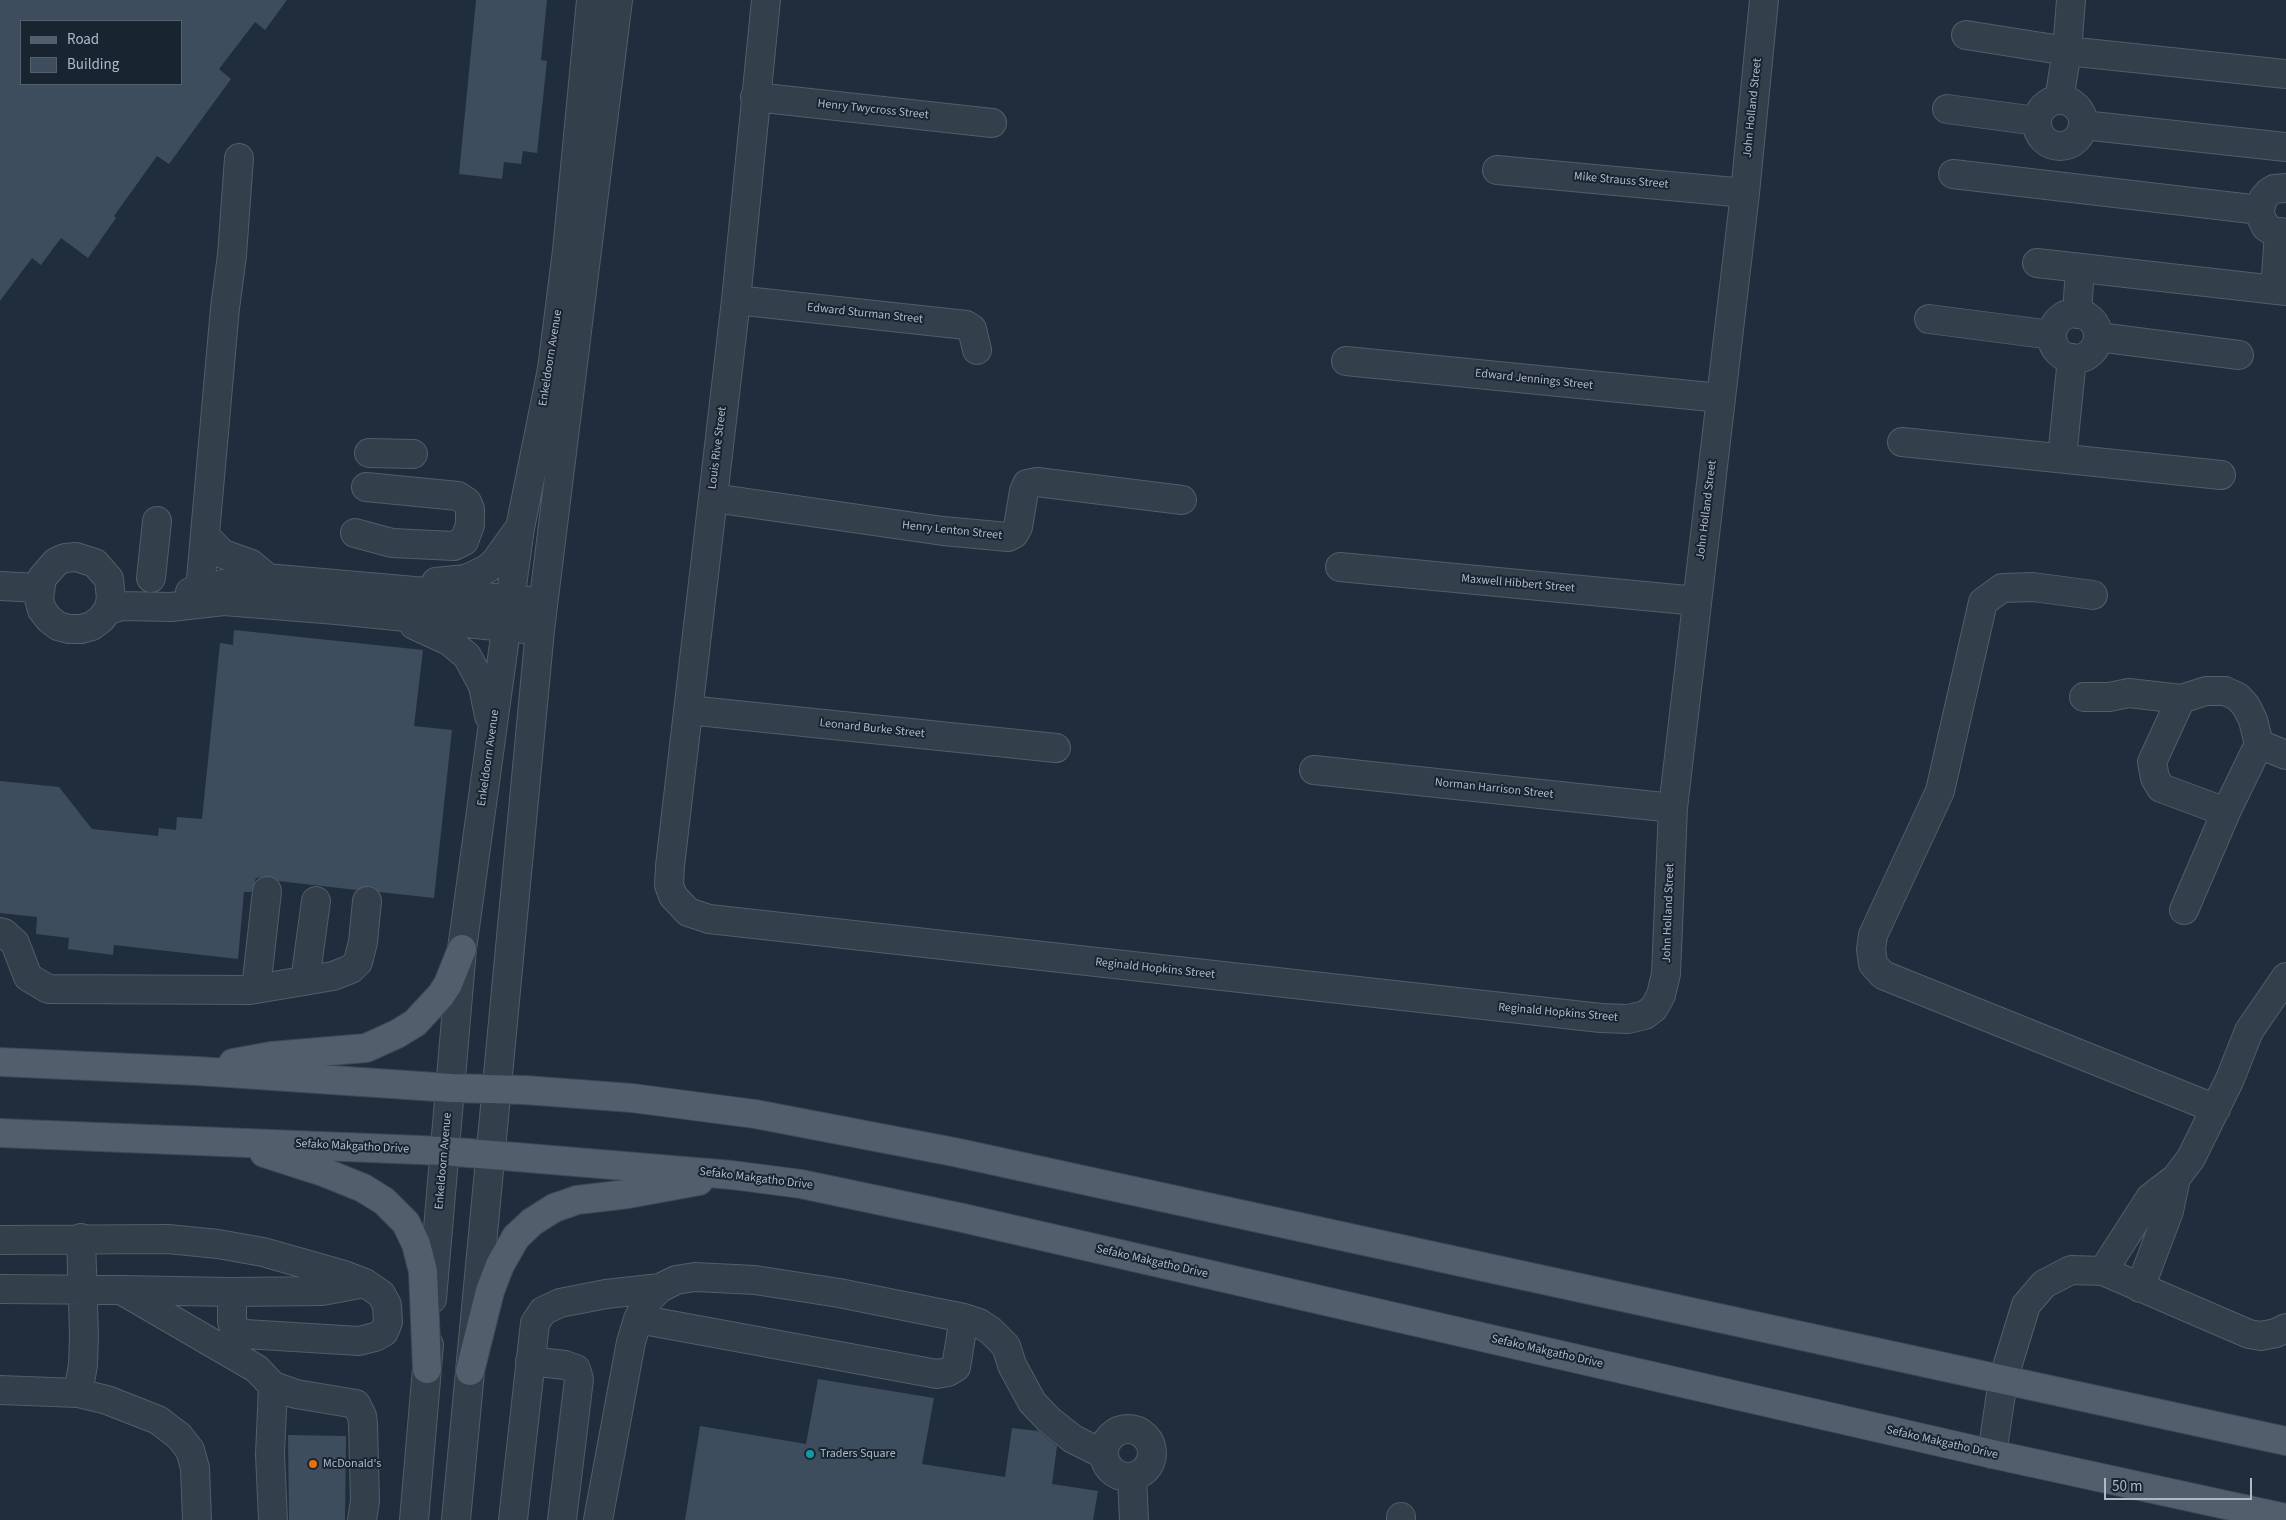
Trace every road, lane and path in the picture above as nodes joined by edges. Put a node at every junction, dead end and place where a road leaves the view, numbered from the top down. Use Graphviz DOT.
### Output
graph roads {
  1 [pos="591,0"];
  2 [pos="618,0"];
  3 [pos="766,0"];
  4 [pos="1764,0"];
  5 [pos="2071,0"];
  6 [pos="1966,35"];
  7 [pos="2067,51"];
  8 [pos="2286,74"];
  9 [pos="755,97"];
  10 [pos="2059,100"];
  11 [pos="1947,109"];
  12 [pos="2037,121"];
  13 [pos="992,123"];
  14 [pos="2082,124"];
  15 [pos="2057,146"];
  16 [pos="2286,149"];
  17 [pos="239,158"];
  18 [pos="1498,170"];
  19 [pos="1953,174"];
  20 [pos="2054,184"];
  21 [pos="2284,188"];
  22 [pos="1745,193"];
  23 [pos="2260,210"];
  24 [pos="2283,233"];
  25 [pos="2037,263"];
  26 [pos="2080,268"];
  27 [pos="2280,290"];
  28 [pos="736,300"];
  29 [pos="2078,314"];
  30 [pos="1929,319"];
  31 [pos="2052,335"];
  32 [pos="2098,337"];
  33 [pos="977,350"];
  34 [pos="2239,355"];
  35 [pos="2072,358"];
  36 [pos="1346,361"];
  37 [pos="1721,398"];
  38 [pos="1902,442"];
  39 [pos="369,453"];
  40 [pos="413,454"];
  41 [pos="2062,458"];
  42 [pos="2221,475"];
  43 [pos="366,487"];
  44 [pos="712,498"];
  45 [pos="1182,500"];
  46 [pos="157,521"];
  47 [pos="520,528"];
  48 [pos="355,532"];
  49 [pos="205,536"];
  50 [pos="1340,567"];
  51 [pos="109,578"];
  52 [pos="151,578"];
  53 [pos="268,578"];
  54 [pos="39,588"];
  55 [pos="200,590"];
  56 [pos="405,590"];
  57 [pos="0,592"];
  58 [pos="2093,596"];
  59 [pos="510,599"];
  60 [pos="1697,601"];
  61 [pos="542,603"];
  62 [pos="108,610"];
  63 [pos="394,616"];
  64 [pos="507,627"];
  65 [pos="540,630"];
  66 [pos="2084,697"];
  67 [pos="2182,699"];
  68 [pos="688,710"];
  69 [pos="492,740"];
  70 [pos="2259,744"];
  71 [pos="1056,748"];
  72 [pos="2286,755"];
  73 [pos="1314,770"];
  74 [pos="1673,808"];
  75 [pos="2226,812"];
  76 [pos="267,891"];
  77 [pos="673,896"];
  78 [pos="316,901"];
  79 [pos="367,901"];
  80 [pos="2184,910"];
  81 [pos="0,932"];
  82 [pos="462,949"];
  83 [pos="2286,977"];
  84 [pos="305,981"];
  85 [pos="256,989"];
  86 [pos="2277,1006"];
  87 [pos="1645,1015"];
  88 [pos="0,1062"];
  89 [pos="198,1071"];
  90 [pos="451,1088"];
  91 [pos="495,1089"];
  92 [pos="2216,1109"];
  93 [pos="0,1133"];
  94 [pos="226,1142"];
  95 [pos="444,1151"];
  96 [pos="489,1154"];
  97 [pos="732,1175"];
  98 [pos="2176,1178"];
  99 [pos="81,1238"];
  100 [pos="0,1240"];
  101 [pos="2103,1271"];
  102 [pos="365,1283"];
  103 [pos="660,1288"];
  104 [pos="2140,1288"];
  105 [pos="0,1289"];
  106 [pos="82,1290"];
  107 [pos="121,1290"];
  108 [pos="232,1292"];
  109 [pos="964,1318"];
  110 [pos="638,1319"];
  111 [pos="2286,1328"];
  112 [pos="232,1341"];
  113 [pos="530,1361"];
  114 [pos="427,1369"];
  115 [pos="470,1371"];
  116 [pos="2003,1380"];
  117 [pos="273,1386"];
  118 [pos="0,1390"];
  119 [pos="39,1390"];
  120 [pos="78,1393"];
  121 [pos="0,1401"];
  122 [pos="2286,1441"];
  123 [pos="1103,1454"];
  124 [pos="1992,1454"];
  125 [pos="1132,1477"];
  126 [pos="2286,1518"];
  127 [pos="197,1520"];
  128 [pos="273,1520"];
  129 [pos="362,1520"];
  130 [pos="414,1520"];
  131 [pos="456,1520"];
  132 [pos="513,1520"];
  133 [pos="562,1520"];
  134 [pos="598,1520"];
  135 [pos="1134,1520"];
  1 -- 47 [label="street, Enkeldoorn Avenue"];
  2 -- 61 [label="street, Enkeldoorn Avenue"];
  3 -- 9 [label="street, Louis Rive Street"];
  4 -- 22 [label="street, John Holland Street"];
  5 -- 7 [label="street"];
  6 -- 7 [label="street"];
  7 -- 8 [label="street"];
  7 -- 10 [label="street"];
  9 -- 13 [label="street, Henry Twycross Street"];
  9 -- 28 [label="street, Louis Rive Street"];
  10 -- 12 [label="street"];
  10 -- 14 [label="street"];
  11 -- 12 [label="street"];
  12 -- 15 [label="street"];
  14 -- 15 [label="street"];
  14 -- 16 [label="street"];
  15 -- 20 [label="street"];
  16 -- 21 [label="street"];
  17 -- 49 [label="street"];
  18 -- 22 [label="street, Mike Strauss Street"];
  19 -- 20 [label="street"];
  20 -- 23 [label="street"];
  21 -- 23 [label="street"];
  22 -- 37 [label="street, John Holland Street"];
  23 -- 24 [label="street"];
  24 -- 27 [label="street"];
  25 -- 26 [label="street"];
  26 -- 27 [label="street"];
  26 -- 29 [label="street"];
  28 -- 33 [label="street, Edward Sturman Street"];
  28 -- 44 [label="street, Louis Rive Street"];
  29 -- 31 [label="street"];
  29 -- 32 [label="street"];
  30 -- 31 [label="street"];
  31 -- 35 [label="street"];
  32 -- 34 [label="street"];
  32 -- 35 [label="street"];
  35 -- 41 [label="street"];
  36 -- 37 [label="street, Edward Jennings Street"];
  37 -- 60 [label="street, John Holland Street"];
  38 -- 41 [label="street"];
  39 -- 40 [label="street"];
  41 -- 42 [label="street"];
  43 -- 48 [label="street"];
  44 -- 45 [label="street, Henry Lenton Street"];
  44 -- 68 [label="street, Louis Rive Street"];
  46 -- 52 [label="street"];
  47 -- 56 [label="street"];
  47 -- 59 [label="street, Enkeldoorn Avenue"];
  49 -- 53 [label="street"];
  49 -- 55 [label="street"];
  50 -- 60 [label="street, Maxwell Hibbert Street"];
  51 -- 54 [label="street"];
  51 -- 55 [label="street"];
  51 -- 62 [label="street"];
  53 -- 55 [label="street"];
  53 -- 56 [label="street"];
  54 -- 57 [label="street"];
  54 -- 62 [label="street"];
  56 -- 59 [label="street"];
  58 -- 92 [label="street"];
  59 -- 61 [label="street"];
  59 -- 64 [label="street, Enkeldoorn Avenue"];
  60 -- 74 [label="street, John Holland Street"];
  61 -- 65 [label="street, Enkeldoorn Avenue"];
  62 -- 63 [label="street"];
  63 -- 64 [label="street"];
  63 -- 69 [label="street"];
  64 -- 65 [label="street"];
  64 -- 69 [label="street, Enkeldoorn Avenue"];
  65 -- 91 [label="street, Enkeldoorn Avenue"];
  66 -- 67 [label="street"];
  67 -- 70 [label="street"];
  67 -- 75 [label="street"];
  68 -- 71 [label="street, Leonard Burke Street"];
  68 -- 77 [label="street, Louis Rive Street"];
  69 -- 82 [label="street, Enkeldoorn Avenue"];
  70 -- 72 [label="street"];
  70 -- 75 [label="street"];
  73 -- 74 [label="street, Norman Harrison Street"];
  74 -- 87 [label="street, John Holland Street"];
  75 -- 80 [label="street"];
  76 -- 85 [label="street"];
  77 -- 87 [label="street, Reginald Hopkins Street"];
  78 -- 84 [label="street"];
  79 -- 84 [label="street"];
  81 -- 85 [label="street"];
  82 -- 89 [label="main road"];
  82 -- 90 [label="street, Enkeldoorn Avenue"];
  83 -- 86 [label="street"];
  84 -- 85 [label="street"];
  86 -- 92 [label="street"];
  88 -- 89 [label="main road"];
  89 -- 90 [label="main road"];
  90 -- 91 [label="main road"];
  90 -- 95 [label="street, Enkeldoorn Avenue"];
  91 -- 96 [label="street, Enkeldoorn Avenue"];
  91 -- 116 [label="main road"];
  92 -- 98 [label="street"];
  93 -- 94 [label="main road, Sefako Makgatho Drive"];
  94 -- 95 [label="main road, Sefako Makgatho Drive"];
  94 -- 114 [label="main road"];
  95 -- 96 [label="main road, Sefako Makgatho Drive"];
  95 -- 114 [label="street, Enkeldoorn Avenue"];
  96 -- 97 [label="main road, Sefako Makgatho Drive"];
  96 -- 115 [label="street, Enkeldoorn Avenue"];
  97 -- 115 [label="main road"];
  97 -- 124 [label="main road, Sefako Makgatho Drive"];
  98 -- 101 [label="street"];
  98 -- 104 [label="street"];
  99 -- 100 [label="street"];
  99 -- 102 [label="street"];
  99 -- 106 [label="street"];
  101 -- 104 [label="street"];
  101 -- 116 [label="street"];
  102 -- 108 [label="street"];
  102 -- 112 [label="street"];
  103 -- 109 [label="street"];
  103 -- 110 [label="street"];
  103 -- 113 [label="street"];
  104 -- 111 [label="street"];
  105 -- 106 [label="street"];
  106 -- 107 [label="street"];
  106 -- 120 [label="street"];
  107 -- 108 [label="street"];
  107 -- 112 [label="street"];
  108 -- 112 [label="street"];
  109 -- 110 [label="street"];
  109 -- 123 [label="street"];
  110 -- 134 [label="street"];
  112 -- 117 [label="street"];
  113 -- 132 [label="street"];
  113 -- 133 [label="street"];
  114 -- 130 [label="street, Enkeldoorn Avenue"];
  115 -- 131 [label="street, Enkeldoorn Avenue"];
  116 -- 122 [label="main road"];
  116 -- 124 [label="street"];
  117 -- 128 [label="street"];
  117 -- 129 [label="street"];
  118 -- 119 [label="street"];
  119 -- 120 [label="street"];
  119 -- 121 [label="street"];
  120 -- 127 [label="street"];
  123 -- 125 [label="street"];
  123 -- 125 [label="street"];
  124 -- 126 [label="main road, Sefako Makgatho Drive"];
  125 -- 135 [label="street"];
}
